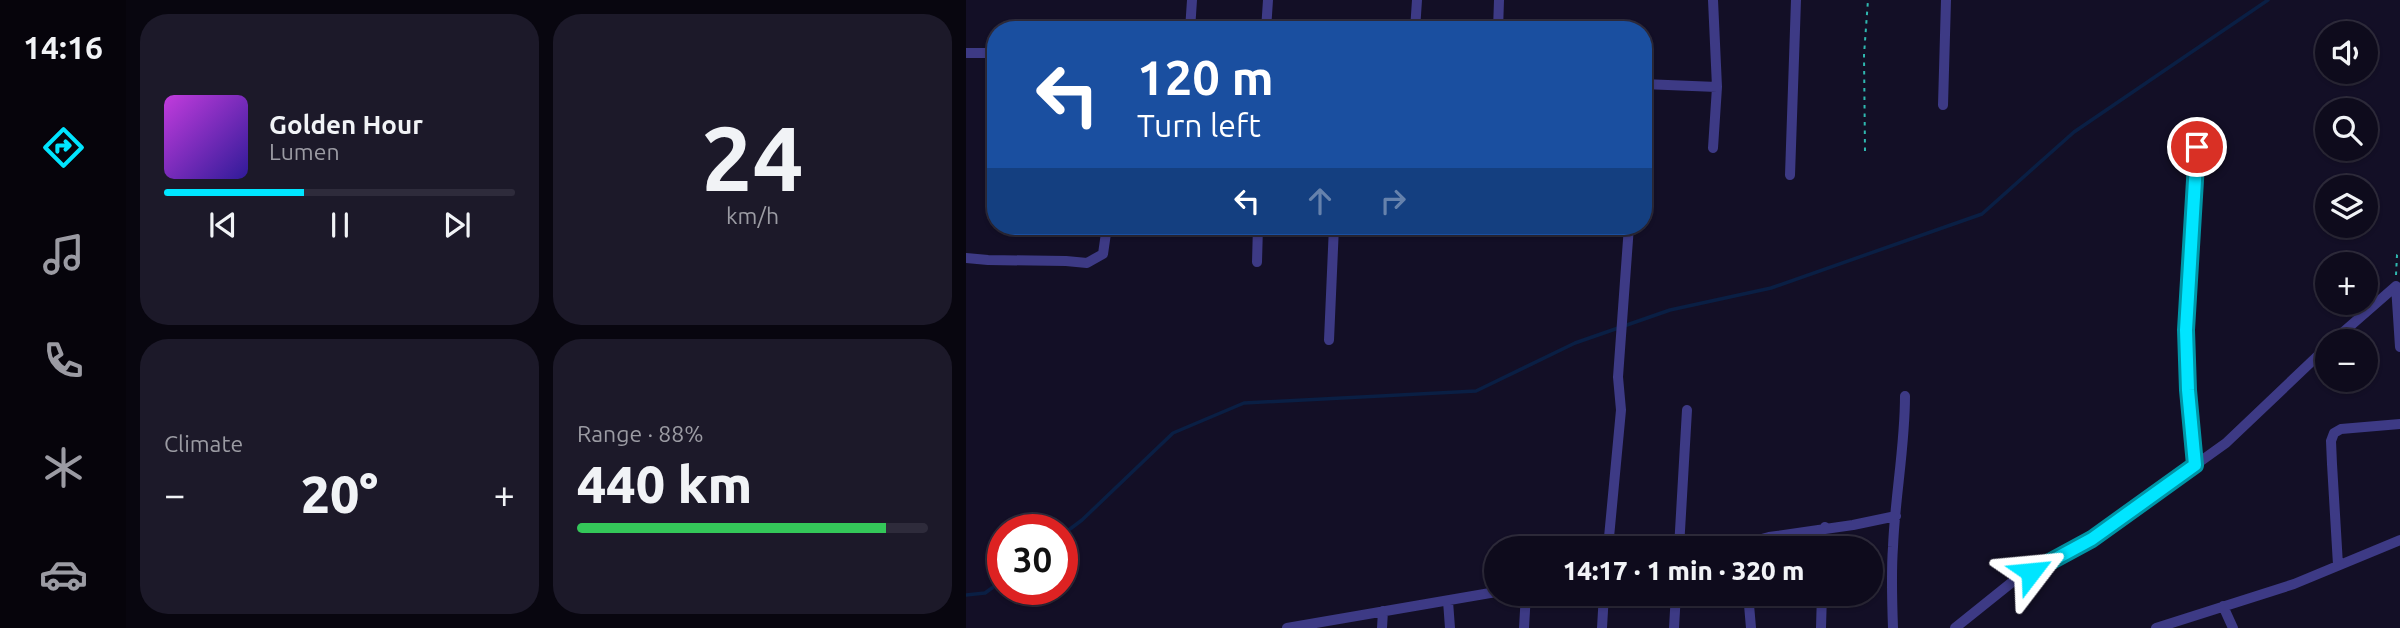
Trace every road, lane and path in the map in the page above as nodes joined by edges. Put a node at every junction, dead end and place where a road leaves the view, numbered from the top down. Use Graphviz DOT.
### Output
graph roads {
  1 [pos="1192,0"];
  2 [pos="1268,0"];
  3 [pos="1417,0"];
  4 [pos="1499,0"];
  5 [pos="1713,0"];
  6 [pos="1796,0"];
  7 [pos="1868,0"];
  8 [pos="1946,0"];
  9 [pos="1191,21"];
  10 [pos="1267,21"];
  11 [pos="1416,21"];
  12 [pos="1498,21"];
  13 [pos="966,53"];
  14 [pos="987,53"];
  15 [pos="1652,83"];
  16 [pos="1717,87"];
  17 [pos="1943,105"];
  18 [pos="2197,147"];
  19 [pos="1713,148"];
  20 [pos="1865,151"];
  21 [pos="1790,175"];
  22 [pos="1106,235"];
  23 [pos="1258,235"];
  24 [pos="1334,235"];
  25 [pos="1628,235"];
  26 [pos="2400,253"];
  27 [pos="966,258"];
  28 [pos="1257,262"];
  29 [pos="2396,286"];
  30 [pos="2347,329"];
  31 [pos="1329,340"];
  32 [pos="2400,347"];
  33 [pos="2315,358"];
  34 [pos="1905,396"];
  35 [pos="1687,410"];
  36 [pos="2400,424"];
  37 [pos="2195,465"];
  38 [pos="1896,516"];
  39 [pos="1825,527"];
  40 [pos="1609,536"];
  41 [pos="1680,536"];
  42 [pos="1775,536"];
  43 [pos="1825,536"];
  44 [pos="2400,540"];
  45 [pos="2338,565"];
  46 [pos="1484,594"];
  47 [pos="1448,601"];
  48 [pos="1525,606"];
  49 [pos="1603,606"];
  50 [pos="1675,606"];
  51 [pos="1749,606"];
  52 [pos="1822,606"];
  53 [pos="2223,606"];
  54 [pos="1382,611"];
  55 [pos="1308,626"];
  56 [pos="1287,628"];
  57 [pos="1382,628"];
  58 [pos="1450,628"];
  59 [pos="1524,628"];
  60 [pos="1602,628"];
  61 [pos="1674,628"];
  62 [pos="1751,628"];
  63 [pos="1821,628"];
  64 [pos="1893,628"];
  65 [pos="1955,628"];
  66 [pos="2156,628"];
  67 [pos="2233,628"];
  1 -- 9 [label="street"];
  2 -- 10 [label="street"];
  3 -- 11 [label="street"];
  4 -- 12 [label="street"];
  5 -- 16 [label="street"];
  6 -- 21 [label="street"];
  7 -- 20 [label="path"];
  8 -- 17 [label="street"];
  13 -- 14 [label="street"];
  15 -- 16 [label="street"];
  16 -- 19 [label="street"];
  18 -- 37 [label="street"];
  22 -- 27 [label="street"];
  23 -- 28 [label="street"];
  24 -- 31 [label="street"];
  25 -- 40 [label="street"];
  26 -- 29 [label="path"];
  29 -- 30 [label="street"];
  29 -- 32 [label="street"];
  33 -- 37 [label="street"];
  34 -- 38 [label="street"];
  35 -- 41 [label="street"];
  36 -- 45 [label="street"];
  37 -- 65 [label="street"];
  38 -- 39 [label="street"];
  38 -- 64 [label="street"];
  39 -- 42 [label="street"];
  39 -- 43 [label="street"];
  44 -- 45 [label="street"];
  45 -- 53 [label="street"];
  46 -- 47 [label="street"];
  47 -- 54 [label="street"];
  47 -- 58 [label="street"];
  48 -- 59 [label="street"];
  49 -- 60 [label="street"];
  50 -- 61 [label="street"];
  51 -- 62 [label="street"];
  52 -- 63 [label="street"];
  53 -- 66 [label="street"];
  53 -- 67 [label="street"];
  54 -- 55 [label="street"];
  54 -- 57 [label="street"];
  55 -- 56 [label="street"];
}
